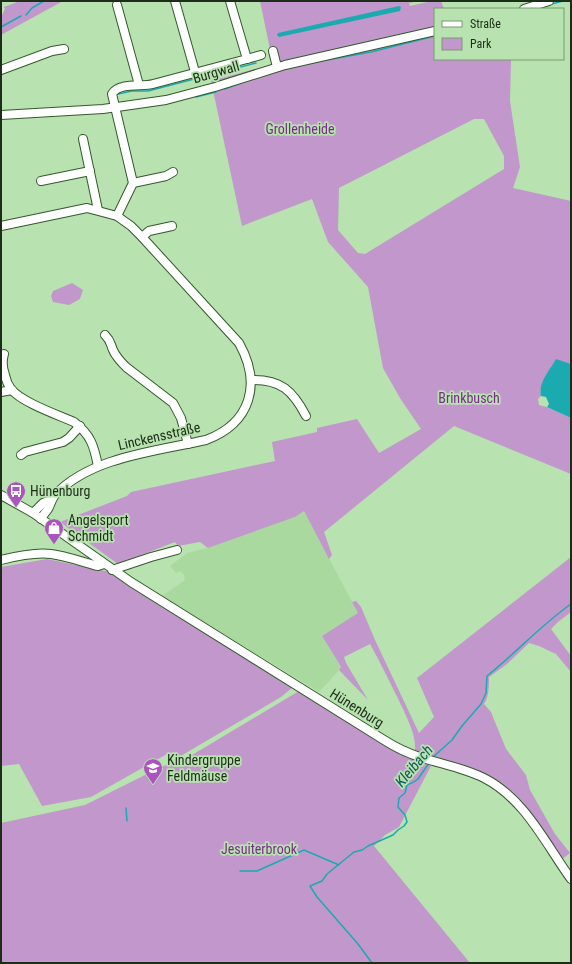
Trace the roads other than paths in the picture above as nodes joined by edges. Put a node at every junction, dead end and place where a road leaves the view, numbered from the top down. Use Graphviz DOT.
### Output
graph roads {
  1 [pos="176,1"];
  2 [pos="230,1"];
  3 [pos="549,1"];
  4 [pos="117,5"];
  5 [pos="527,8"];
  6 [pos="434,31"];
  7 [pos="64,49"];
  8 [pos="273,51"];
  9 [pos="261,55"];
  10 [pos="247,59"];
  11 [pos="277,67"];
  12 [pos="1,70"];
  13 [pos="195,72"];
  14 [pos="139,85"];
  15 [pos="115,107"];
  16 [pos="1,115"];
  17 [pos="83,139"];
  18 [pos="90,171"];
  19 [pos="173,172"];
  20 [pos="41,182"];
  21 [pos="133,183"];
  22 [pos="98,210"];
  23 [pos="118,216"];
  24 [pos="1,225"];
  25 [pos="172,226"];
  26 [pos="142,237"];
  27 [pos="105,335"];
  28 [pos="4,354"];
  29 [pos="251,380"];
  30 [pos="12,390"];
  31 [pos="1,392"];
  32 [pos="306,416"];
  33 [pos="80,426"];
  34 [pos="188,444"];
  35 [pos="21,455"];
  36 [pos="98,466"];
  37 [pos="1,495"];
  38 [pos="51,500"];
  39 [pos="33,513"];
  40 [pos="41,519"];
  41 [pos="176,550"];
  42 [pos="1,560"];
  43 [pos="104,564"];
  44 [pos="112,570"];
  45 [pos="570,875"];
  1 -- 13 [label="street"];
  2 -- 10 [label="street"];
  3 -- 5 [label="street"];
  4 -- 14 [label="street"];
  6 -- 11 [label="street, Burgwall"];
  7 -- 12 [label="street"];
  8 -- 11 [label="street"];
  9 -- 10 [label="street"];
  10 -- 13 [label="street"];
  11 -- 15 [label="street, Burgwall"];
  13 -- 14 [label="street"];
  14 -- 15 [label="street"];
  15 -- 16 [label="street, Burgwall"];
  15 -- 21 [label="street"];
  17 -- 18 [label="street"];
  18 -- 20 [label="street"];
  18 -- 22 [label="street"];
  19 -- 21 [label="street"];
  21 -- 23 [label="street"];
  22 -- 23 [label="street, Linckensstraße"];
  22 -- 24 [label="street, Linckensstraße"];
  23 -- 26 [label="street, Linckensstraße"];
  25 -- 26 [label="street"];
  26 -- 29 [label="street, Linckensstraße"];
  27 -- 34 [label="street"];
  28 -- 30 [label="street"];
  29 -- 32 [label="street"];
  29 -- 34 [label="street, Linckensstraße"];
  30 -- 31 [label="street"];
  30 -- 33 [label="street"];
  33 -- 35 [label="street"];
  33 -- 36 [label="street"];
  34 -- 36 [label="street, Linckensstraße"];
  36 -- 38 [label="street, Linckensstraße"];
  37 -- 39 [label="street, Hünenburg"];
  38 -- 39 [label="street, Linckensstraße"];
  38 -- 40 [label="street, Linckensstraße"];
  39 -- 40 [label="street, Hünenburg"];
  40 -- 43 [label="street, Hünenburg"];
  41 -- 44 [label="street"];
  42 -- 43 [label="street"];
  43 -- 44 [label="street, Hünenburg"];
  44 -- 45 [label="street, Hünenburg"];
}
